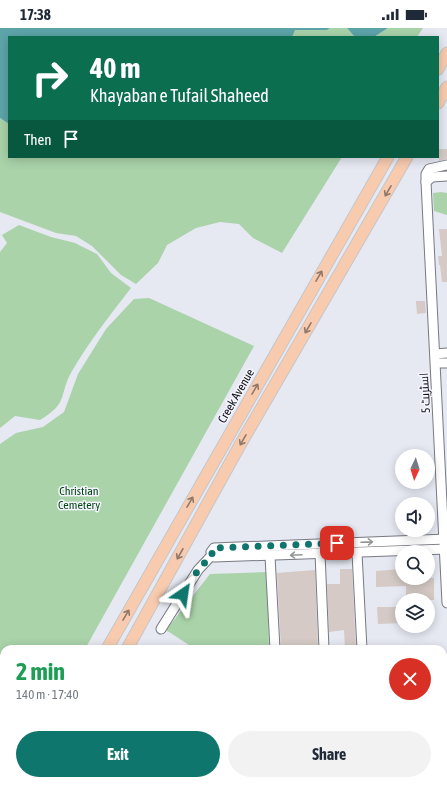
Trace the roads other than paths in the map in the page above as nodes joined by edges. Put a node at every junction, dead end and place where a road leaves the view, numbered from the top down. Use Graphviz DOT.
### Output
graph roads {
  1 [pos="447,53"];
  2 [pos="439,67"];
  3 [pos="447,87"];
  4 [pos="439,101"];
  5 [pos="387,158"];
  6 [pos="406,158"];
  7 [pos="447,165"];
  8 [pos="447,176"];
  9 [pos="426,182"];
  10 [pos="447,353"];
  11 [pos="436,354"];
  12 [pos="436,363"];
  13 [pos="447,363"];
  14 [pos="445,544"];
  15 [pos="320,553"];
  16 [pos="358,553"];
  17 [pos="212,555"];
  18 [pos="270,556"];
  19 [pos="447,603"];
  20 [pos="161,629"];
  21 [pos="109,645"];
  22 [pos="129,645"];
  23 [pos="275,645"];
  24 [pos="324,645"];
  25 [pos="362,645"];
  1 -- 2 [label="main road"];
  3 -- 4 [label="main road"];
  21 -- 5 [label="main road, Creek Avenue, one-way"];
  6 -- 22 [label="main road, one-way"];
  7 -- 9 [label="street"];
  8 -- 9 [label="street"];
  9 -- 11 [label="street, اسٹریٹ 5"];
  10 -- 11 [label="street"];
  11 -- 12 [label="street, اسٹریٹ 5"];
  12 -- 13 [label="street"];
  12 -- 14 [label="street, اسٹریٹ 5"];
  14 -- 16 [label="street"];
  17 -- 14 [label="street, one-way"];
  14 -- 19 [label="street, اسٹریٹ 5"];
  15 -- 16 [label="street"];
  15 -- 18 [label="street, one-way"];
  15 -- 24 [label="street"];
  16 -- 25 [label="street"];
  17 -- 18 [label="street"];
  17 -- 20 [label="street"];
  18 -- 23 [label="street"];
}
